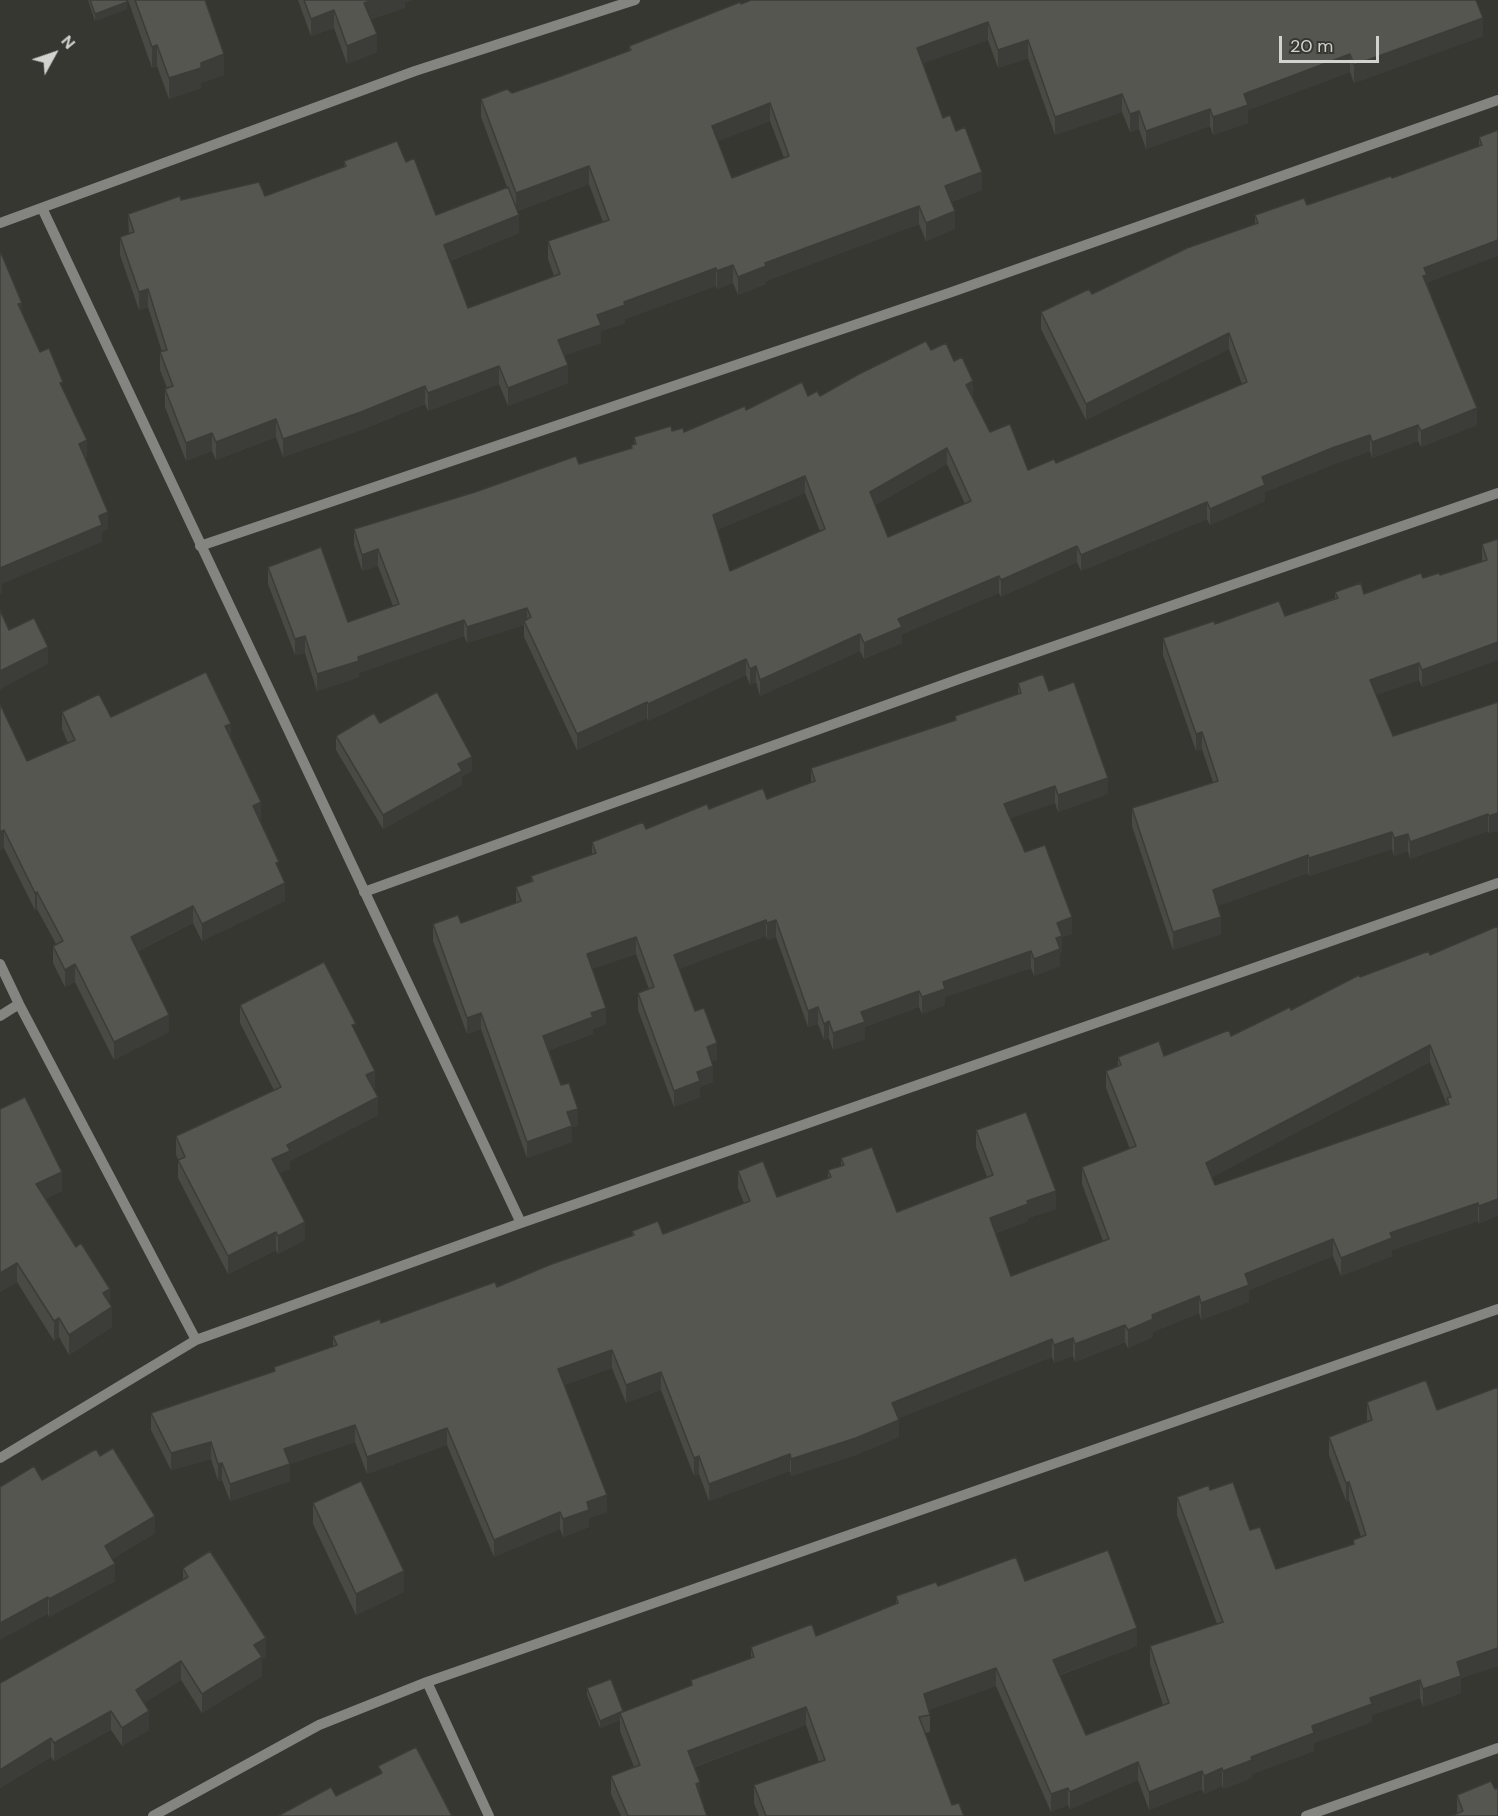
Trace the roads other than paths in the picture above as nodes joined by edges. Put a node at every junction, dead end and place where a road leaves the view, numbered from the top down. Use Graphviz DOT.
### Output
graph roads {
  1 [pos="634,0"];
  2 [pos="1498,100"];
  3 [pos="42,208"];
  4 [pos="0,223"];
  5 [pos="1498,493"];
  6 [pos="200,546"];
  7 [pos="1498,883"];
  8 [pos="364,892"];
  9 [pos="0,964"];
  10 [pos="19,1004"];
  11 [pos="0,1016"];
  12 [pos="521,1223"];
  13 [pos="1498,1309"];
  14 [pos="196,1340"];
  15 [pos="0,1458"];
  16 [pos="427,1682"];
  17 [pos="1498,1748"];
  18 [pos="153,1816"];
  19 [pos="489,1816"];
  20 [pos="1306,1816"];
  1 -- 3 [label="street"];
  2 -- 6 [label="street"];
  3 -- 4 [label="street"];
  3 -- 6 [label="street"];
  5 -- 8 [label="street"];
  6 -- 8 [label="street"];
  7 -- 12 [label="street"];
  8 -- 12 [label="street"];
  9 -- 10 [label="street"];
  10 -- 11 [label="street"];
  10 -- 14 [label="street"];
  12 -- 14 [label="street"];
  13 -- 16 [label="street"];
  14 -- 15 [label="street"];
  16 -- 18 [label="street"];
  16 -- 19 [label="street"];
  17 -- 20 [label="street"];
}
